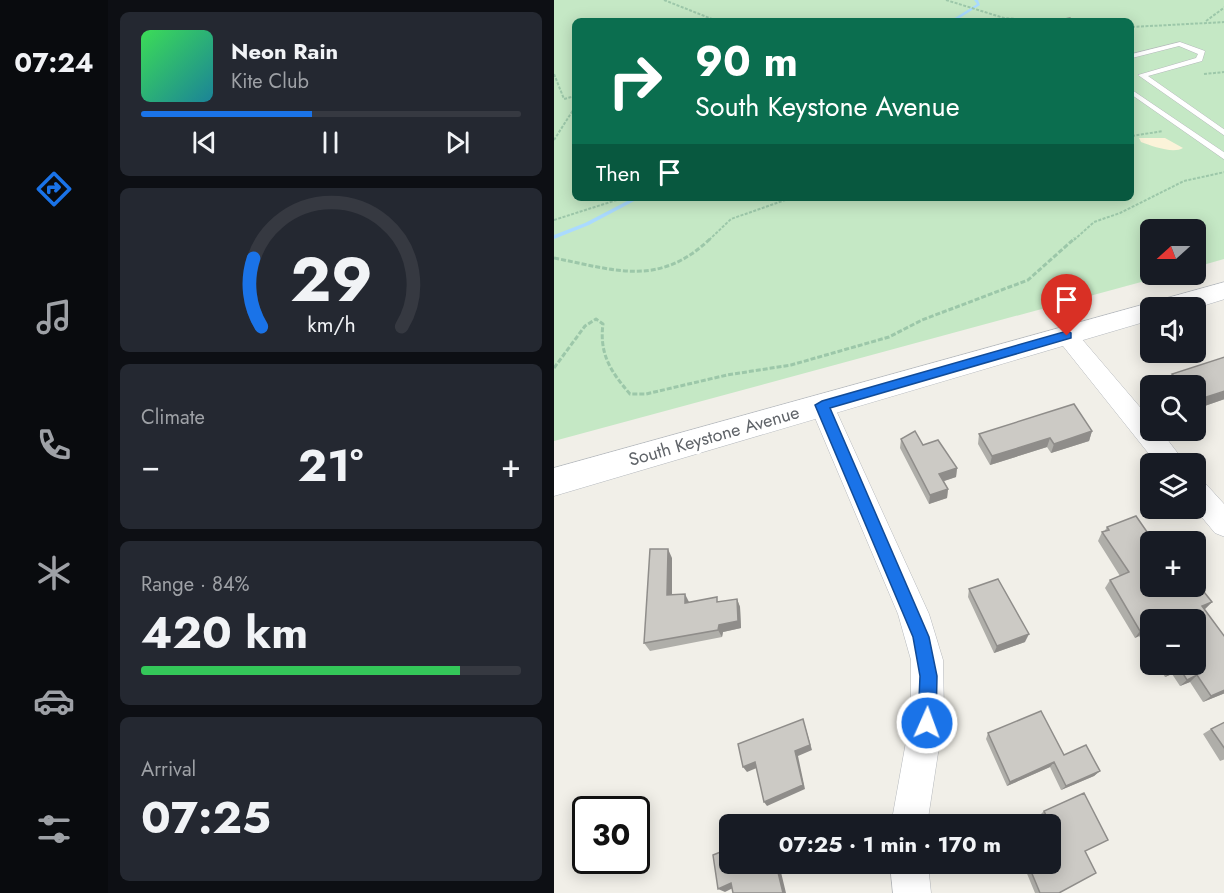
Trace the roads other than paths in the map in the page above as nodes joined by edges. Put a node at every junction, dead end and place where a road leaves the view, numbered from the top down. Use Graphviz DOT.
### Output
graph roads {
  1 [pos="1134,56"];
  2 [pos="1142,75"];
  3 [pos="1134,77"];
  4 [pos="1134,93"];
  5 [pos="1224,134"];
  6 [pos="1224,158"];
  7 [pos="1224,290"];
  8 [pos="1201,297"];
  9 [pos="1140,314"];
  10 [pos="1067,336"];
  11 [pos="822,405"];
  12 [pos="1164,453"];
  13 [pos="554,482"];
  14 [pos="1206,503"];
  15 [pos="1224,525"];
  16 [pos="910,814"];
  17 [pos="910,874"];
  18 [pos="912,893"];
  1 -- 2 [label="lane"];
  2 -- 3 [label="lane"];
  2 -- 5 [label="lane"];
  4 -- 6 [label="lane"];
  7 -- 8 [label="main road"];
  9 -- 10 [label="main road, South Keystone Avenue"];
  10 -- 11 [label="main road, South Keystone Avenue"];
  10 -- 12 [label="street"];
  11 -- 13 [label="main road, South Keystone Avenue"];
  11 -- 16 [label="street"];
  14 -- 15 [label="street"];
  17 -- 18 [label="street"];
}
